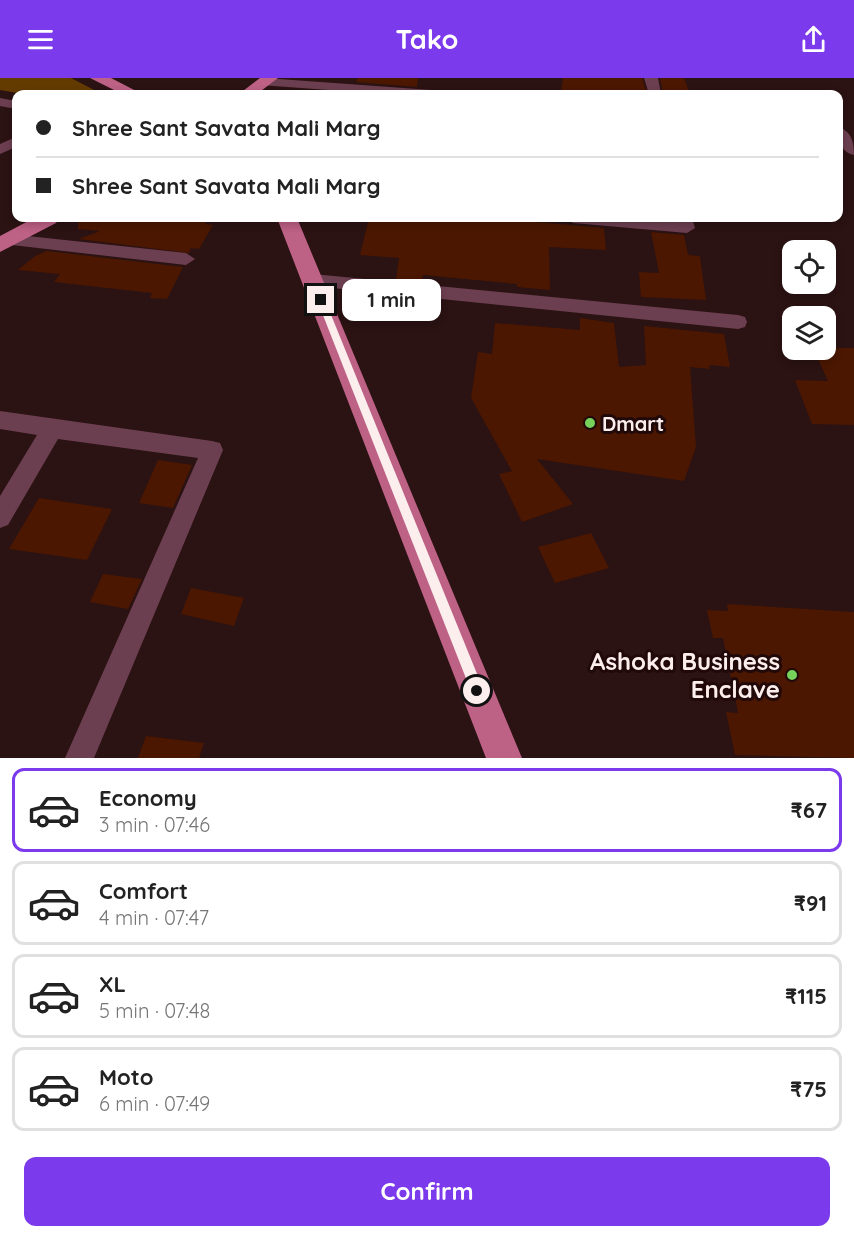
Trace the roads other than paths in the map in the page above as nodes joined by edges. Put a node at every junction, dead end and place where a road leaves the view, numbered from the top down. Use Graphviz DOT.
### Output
graph roads {
  1 [pos="98,78"];
  2 [pos="267,80"];
  3 [pos="125,90"];
  4 [pos="253,90"];
  5 [pos="384,90"];
  6 [pos="20,222"];
  7 [pos="39,222"];
  8 [pos="289,222"];
  9 [pos="619,222"];
  10 [pos="685,222"];
  11 [pos="3,239"];
  12 [pos="186,260"];
  13 [pos="313,280"];
  14 [pos="738,322"];
  15 [pos="0,420"];
  16 [pos="52,429"];
  17 [pos="0,517"];
  18 [pos="79,758"];
  19 [pos="504,758"];
  1 -- 3 [label="main road"];
  2 -- 4 [label="main road"];
  2 -- 5 [label="street"];
  6 -- 11 [label="main road"];
  7 -- 11 [label="main road"];
  8 -- 13 [label="main road"];
  9 -- 10 [label="street"];
  11 -- 12 [label="street"];
  13 -- 14 [label="street"];
  13 -- 19 [label="main road"];
  15 -- 16 [label="street"];
  16 -- 17 [label="street"];
  16 -- 18 [label="street"];
}
